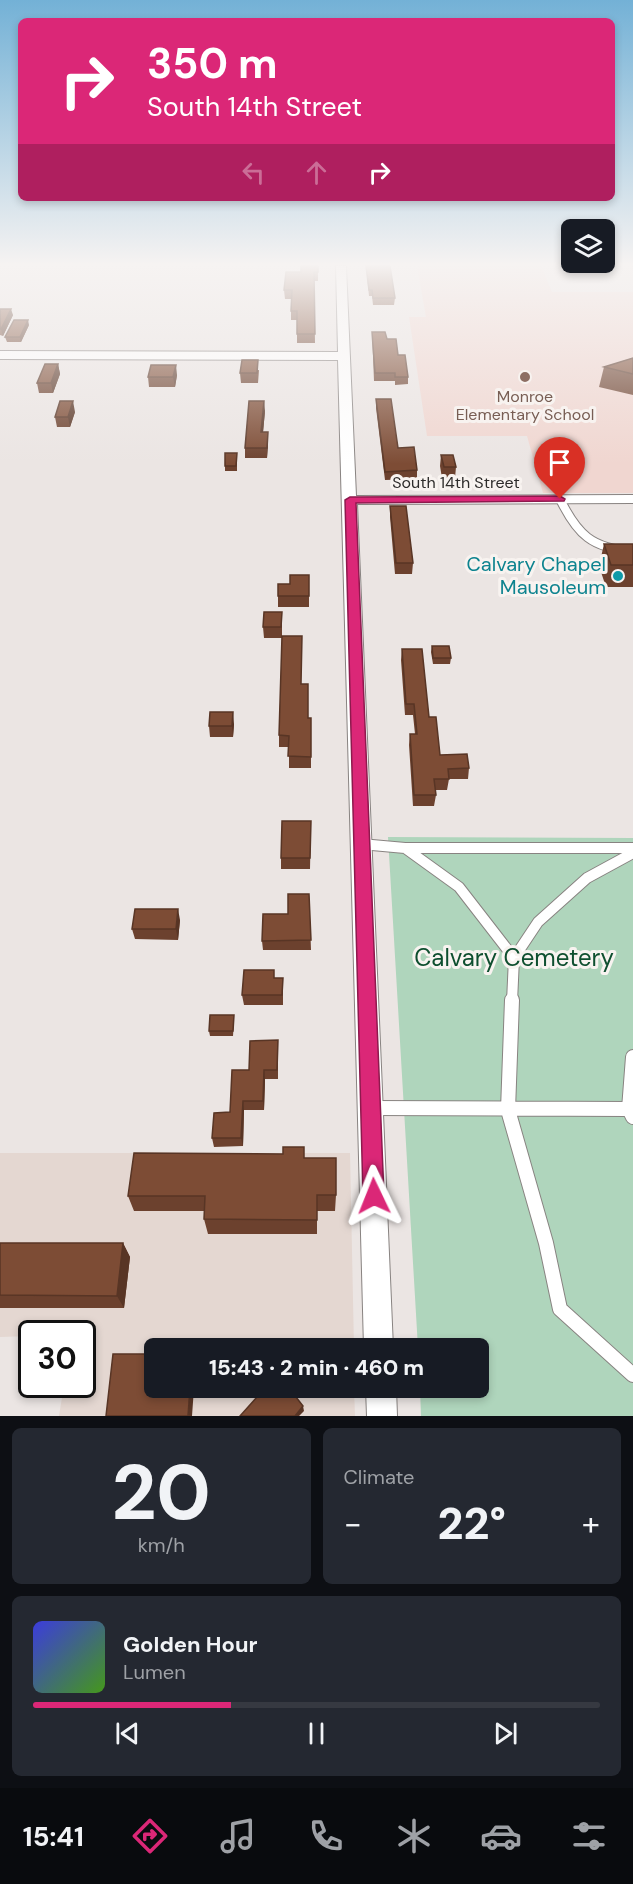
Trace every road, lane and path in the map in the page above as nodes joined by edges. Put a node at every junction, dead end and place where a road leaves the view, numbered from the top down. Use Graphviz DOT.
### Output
graph roads {
  1 [pos="343,332"];
  2 [pos="0,355"];
  3 [pos="344,356"];
  4 [pos="560,499"];
  5 [pos="633,499"];
  6 [pos="350,500"];
  7 [pos="633,551"];
  8 [pos="361,844"];
  9 [pos="405,848"];
  10 [pos="633,848"];
  11 [pos="633,853"];
  12 [pos="514,958"];
  13 [pos="633,1057"];
  14 [pos="370,1108"];
  15 [pos="508,1110"];
  16 [pos="631,1113"];
  17 [pos="379,1338"];
  18 [pos="633,1375"];
  19 [pos="381,1398"];
  20 [pos="382,1416"];
  1 -- 3 [label="street"];
  2 -- 3 [label="street"];
  3 -- 6 [label="street"];
  4 -- 5 [label="street, South 14th Street"];
  4 -- 6 [label="street, South 14th Street"];
  4 -- 7 [label="lane"];
  6 -- 8 [label="street"];
  8 -- 9 [label="lane"];
  8 -- 14 [label="street"];
  9 -- 10 [label="lane"];
  9 -- 12 [label="lane"];
  11 -- 12 [label="lane"];
  12 -- 15 [label="lane"];
  13 -- 16 [label="lane"];
  14 -- 15 [label="lane"];
  14 -- 17 [label="street"];
  15 -- 16 [label="lane"];
  15 -- 18 [label="lane"];
  19 -- 20 [label="street"];
}
